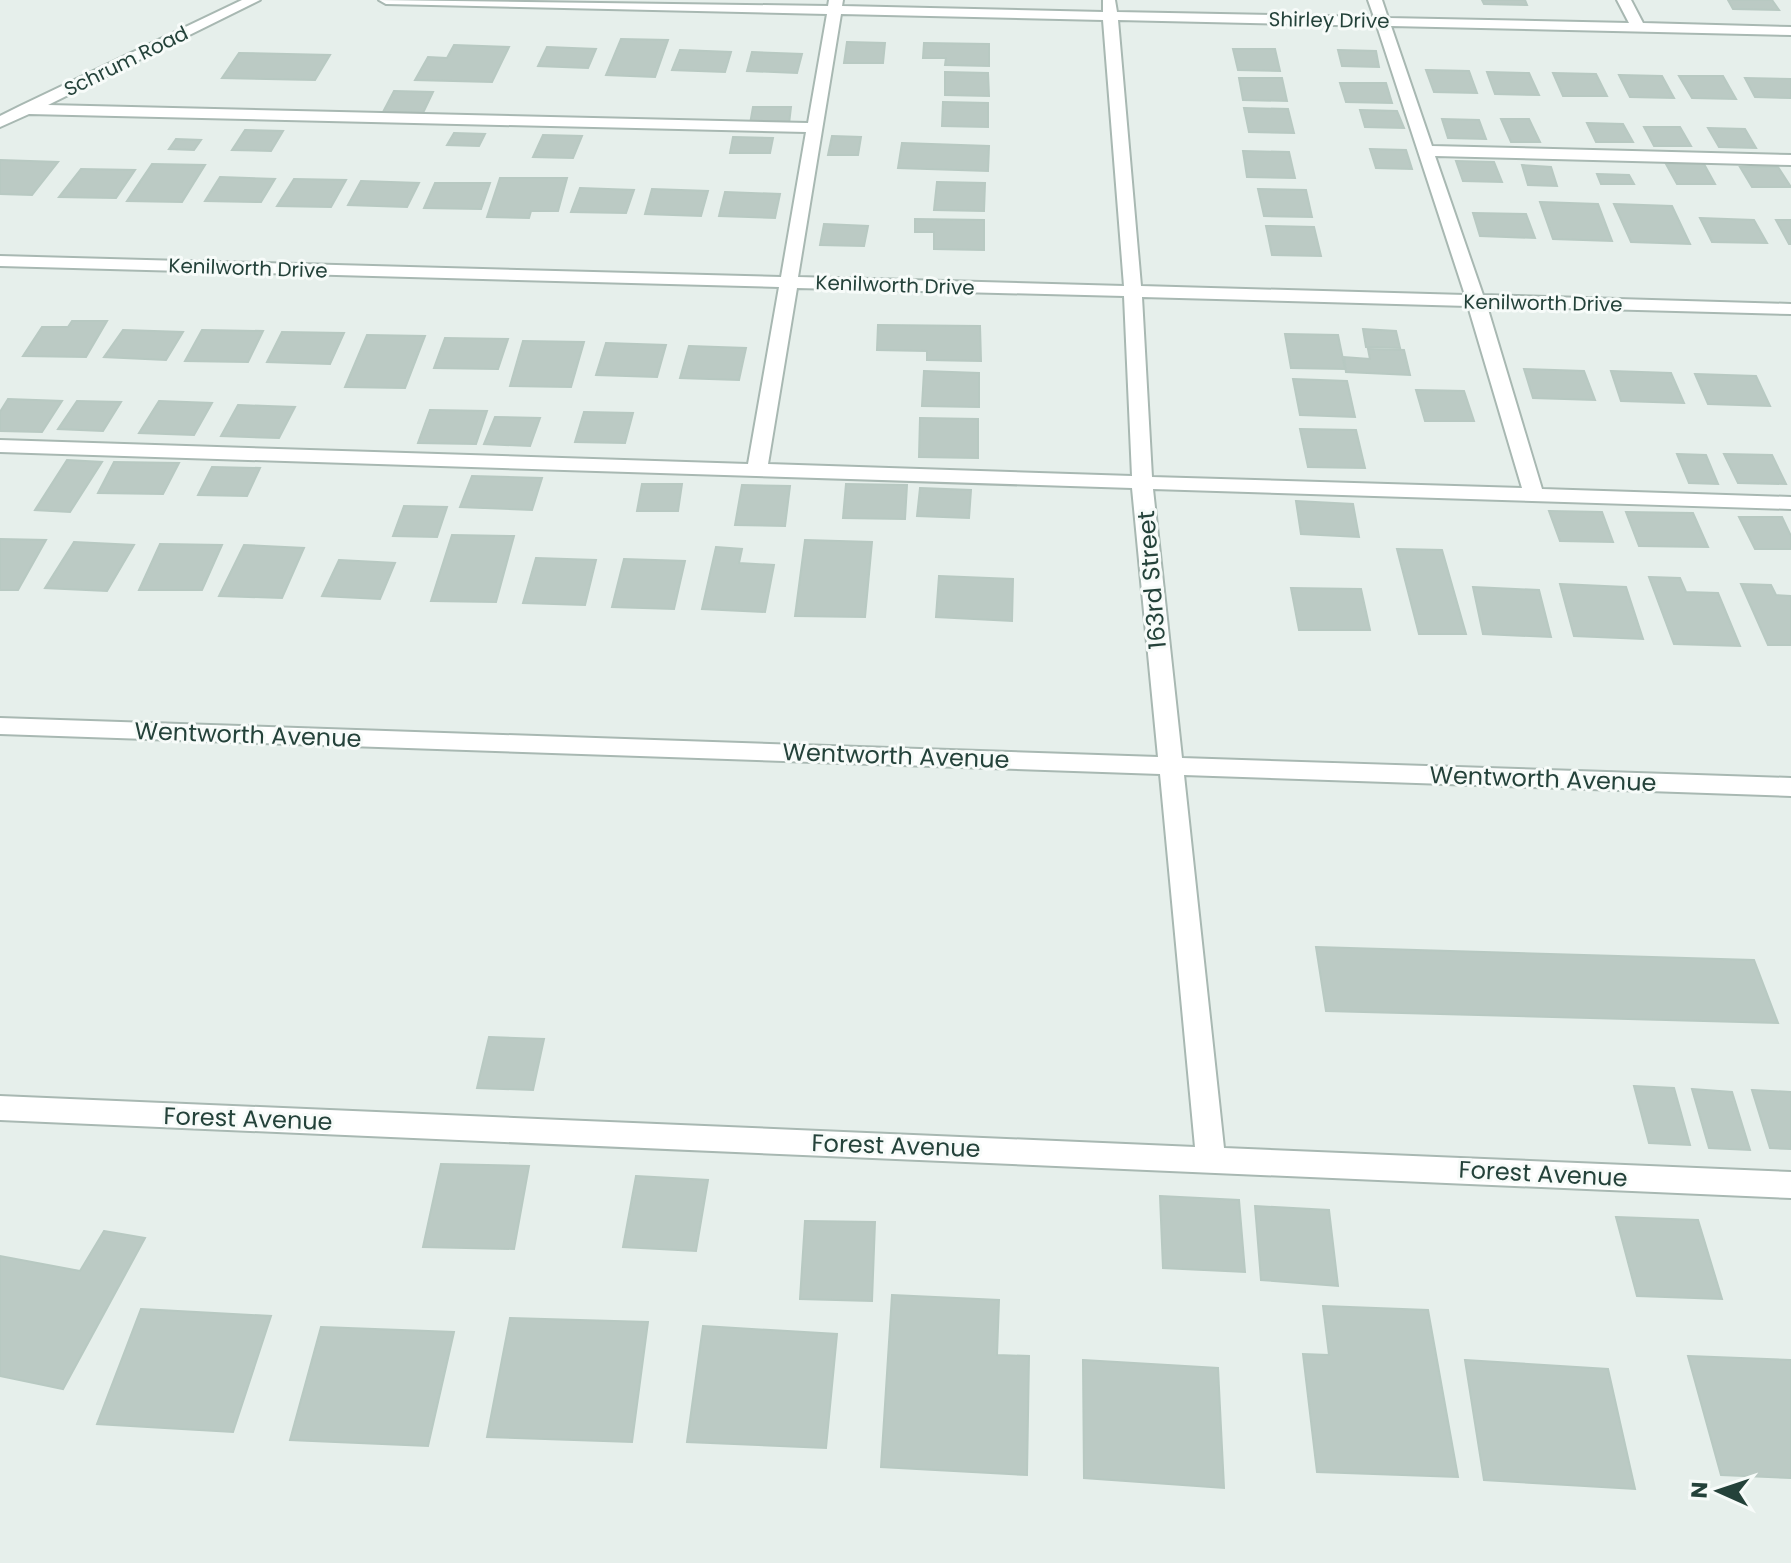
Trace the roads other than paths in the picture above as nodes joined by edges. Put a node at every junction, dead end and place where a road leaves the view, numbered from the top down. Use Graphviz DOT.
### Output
graph roads {
  1 [pos="253,0"];
  2 [pos="386,0"];
  3 [pos="1375,0"];
  4 [pos="1624,0"];
  5 [pos="588,2"];
  6 [pos="835,5"];
  7 [pos="1110,8"];
  8 [pos="1382,21"];
  9 [pos="1638,27"];
  10 [pos="1791,31"];
  11 [pos="25,109"];
  12 [pos="0,122"];
  13 [pos="815,128"];
  14 [pos="1425,151"];
  15 [pos="1791,160"];
  16 [pos="0,261"];
  17 [pos="788,283"];
  18 [pos="1133,292"];
  19 [pos="1476,301"];
  20 [pos="1791,309"];
  21 [pos="0,446"];
  22 [pos="757,470"];
  23 [pos="1142,482"];
  24 [pos="1534,495"];
  25 [pos="1791,503"];
  26 [pos="0,726"];
  27 [pos="1168,766"];
  28 [pos="1791,787"];
  29 [pos="0,1108"];
  30 [pos="1211,1159"];
  31 [pos="1791,1185"];
  1 -- 11 [label="street, Schrum Road"];
  2 -- 5 [label="street, Shirley Drive"];
  3 -- 8 [label="street"];
  4 -- 9 [label="street"];
  5 -- 6 [label="street, Shirley Drive"];
  6 -- 7 [label="street, Shirley Drive"];
  6 -- 13 [label="street"];
  7 -- 8 [label="street, Shirley Drive"];
  7 -- 18 [label="street, 163rd Street"];
  8 -- 9 [label="street, Shirley Drive"];
  8 -- 14 [label="street"];
  9 -- 10 [label="street, Shirley Drive"];
  11 -- 12 [label="street, Schrum Road"];
  11 -- 13 [label="street"];
  13 -- 17 [label="street"];
  14 -- 15 [label="street"];
  14 -- 19 [label="street"];
  16 -- 17 [label="street, Kenilworth Drive"];
  17 -- 18 [label="street, Kenilworth Drive"];
  17 -- 22 [label="street"];
  18 -- 19 [label="street, Kenilworth Drive"];
  18 -- 23 [label="street, 163rd Street"];
  19 -- 20 [label="street, Kenilworth Drive"];
  19 -- 24 [label="street"];
  21 -- 22 [label="street"];
  22 -- 23 [label="street"];
  23 -- 24 [label="street"];
  23 -- 27 [label="street, 163rd Street"];
  24 -- 25 [label="street"];
  26 -- 27 [label="street, Wentworth Avenue"];
  27 -- 28 [label="street, Wentworth Avenue"];
  27 -- 30 [label="street, 163rd Street"];
  29 -- 30 [label="street, Forest Avenue"];
  30 -- 31 [label="street, Forest Avenue"];
}
